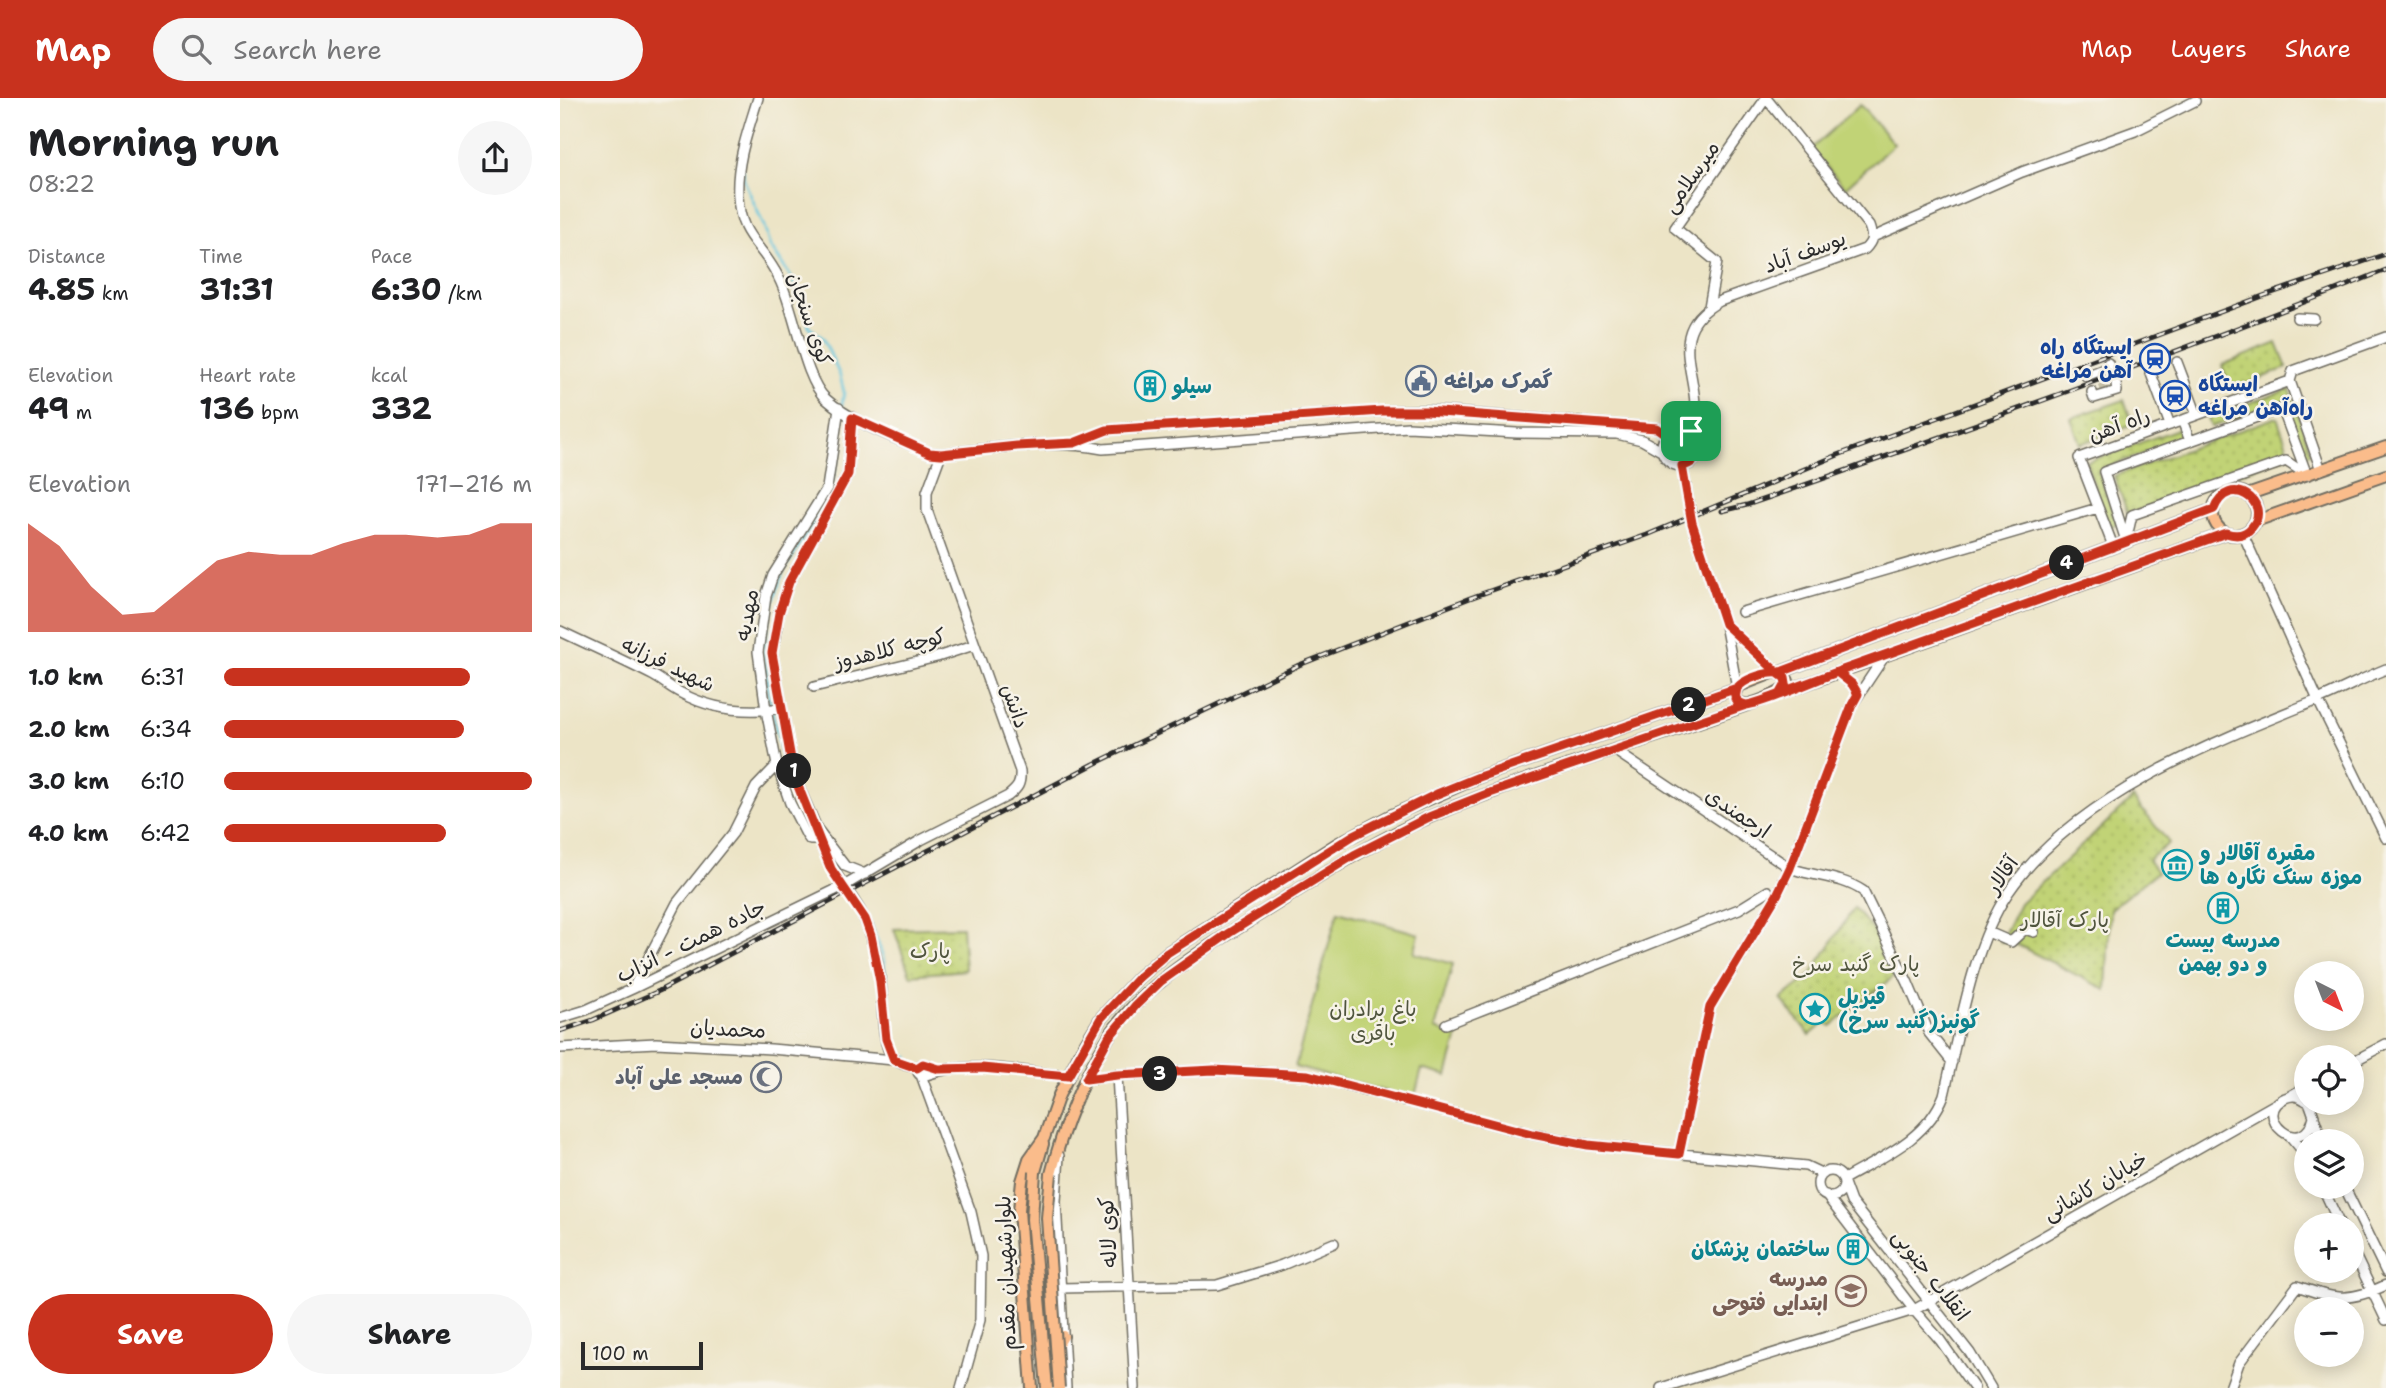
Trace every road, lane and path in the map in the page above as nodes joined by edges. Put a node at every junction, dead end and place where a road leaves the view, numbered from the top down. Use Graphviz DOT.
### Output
graph roads {
  1 [pos="758,98"];
  2 [pos="1766,98"];
  3 [pos="2195,101"];
  4 [pos="1873,237"];
  5 [pos="1709,307"];
  6 [pos="2297,318"];
  7 [pos="2314,319"];
  8 [pos="2386,337"];
  9 [pos="2177,362"];
  10 [pos="2108,363"];
  11 [pos="2085,371"];
  12 [pos="2150,371"];
  13 [pos="2290,381"];
  14 [pos="2116,384"];
  15 [pos="2092,392"];
  16 [pos="841,409"];
  17 [pos="1426,411"];
  18 [pos="2197,415"];
  19 [pos="852,418"];
  20 [pos="2182,421"];
  21 [pos="2170,425"];
  22 [pos="1422,427"];
  23 [pos="1585,428"];
  24 [pos="1691,431"];
  25 [pos="1667,435"];
  26 [pos="2190,441"];
  27 [pos="1074,443"];
  28 [pos="2386,447"];
  29 [pos="1663,452"];
  30 [pos="941,454"];
  31 [pos="1682,466"];
  32 [pos="2321,470"];
  33 [pos="2386,474"];
  34 [pos="2307,475"];
  35 [pos="2247,495"];
  36 [pos="2098,508"];
  37 [pos="2214,509"];
  38 [pos="2256,521"];
  39 [pos="2226,533"];
  40 [pos="2244,534"];
  41 [pos="2126,541"];
  42 [pos="2113,546"];
  43 [pos="1742,612"];
  44 [pos="1725,624"];
  45 [pos="560,631"];
  46 [pos="974,645"];
  47 [pos="1886,654"];
  48 [pos="2386,669"];
  49 [pos="1837,672"];
  50 [pos="1778,673"];
  51 [pos="814,687"];
  52 [pos="1737,688"];
  53 [pos="1781,693"];
  54 [pos="1858,694"];
  55 [pos="2318,700"];
  56 [pos="1746,705"];
  57 [pos="782,708"];
  58 [pos="766,710"];
  59 [pos="1619,749"];
  60 [pos="777,765"];
  61 [pos="818,833"];
  62 [pos="2386,838"];
  63 [pos="1790,868"];
  64 [pos="865,874"];
  65 [pos="849,883"];
  66 [pos="1768,891"];
  67 [pos="1988,932"];
  68 [pos="2034,932"];
  69 [pos="632,989"];
  70 [pos="560,1018"];
  71 [pos="1446,1024"];
  72 [pos="2386,1044"];
  73 [pos="560,1048"];
  74 [pos="2364,1056"];
  75 [pos="894,1060"];
  76 [pos="1952,1062"];
  77 [pos="922,1071"];
  78 [pos="1117,1075"];
  79 [pos="1068,1076"];
  80 [pos="1086,1079"];
  81 [pos="2294,1094"];
  82 [pos="2290,1096"];
  83 [pos="2294,1096"];
  84 [pos="2279,1102"];
  85 [pos="2314,1116"];
  86 [pos="2316,1129"];
  87 [pos="2290,1136"];
  88 [pos="1044,1138"];
  89 [pos="2294,1140"];
  90 [pos="1059,1144"];
  91 [pos="1679,1154"];
  92 [pos="1823,1174"];
  93 [pos="1844,1181"];
  94 [pos="1826,1195"];
  95 [pos="2350,1199"];
  96 [pos="1334,1243"];
  97 [pos="2386,1272"];
  98 [pos="2364,1275"];
  99 [pos="1129,1285"];
  100 [pos="2386,1285"];
  101 [pos="1060,1288"];
  102 [pos="2372,1292"];
  103 [pos="1928,1301"];
  104 [pos="1914,1310"];
  105 [pos="2386,1320"];
  106 [pos="1063,1336"];
  107 [pos="1028,1340"];
  108 [pos="1055,1346"];
  109 [pos="1970,1353"];
  110 [pos="1956,1361"];
  111 [pos="1031,1386"];
  112 [pos="1678,1386"];
  113 [pos="961,1388"];
  114 [pos="1047,1388"];
  115 [pos="1059,1388"];
  116 [pos="1066,1388"];
  117 [pos="1135,1388"];
  118 [pos="1661,1388"];
  119 [pos="1974,1388"];
  120 [pos="1991,1388"];
  121 [pos="2230,1388"];
  1 -- 16 [label="street, کوی سنجان"];
  2 -- 4 [label="street, یوسف آباد"];
  2 -- 5 [label="street, میرسلامی"];
  3 -- 4 [label="street"];
  4 -- 5 [label="street, یوسف آباد"];
  5 -- 24 [label="street"];
  6 -- 7 [label="street"];
  8 -- 13 [label="street, راه آهن"];
  9 -- 18 [label="street"];
  10 -- 11 [label="street"];
  12 -- 21 [label="street"];
  13 -- 18 [label="street, راه آهن"];
  13 -- 32 [label="street"];
  14 -- 15 [label="street"];
  16 -- 19 [label="street, کوی سنجان"];
  16 -- 58 [label="street, مهدیه"];
  17 -- 22 [label="street"];
  17 -- 23 [label="street"];
  17 -- 27 [label="street"];
  18 -- 20 [label="street, راه آهن"];
  19 -- 30 [label="street, کوی سنجان"];
  19 -- 57 [label="street"];
  20 -- 21 [label="street, راه آهن"];
  20 -- 26 [label="street"];
  21 -- 36 [label="street, راه آهن"];
  22 -- 23 [label="street"];
  22 -- 27 [label="street"];
  23 -- 25 [label="street"];
  23 -- 29 [label="street"];
  24 -- 25 [label="street"];
  24 -- 31 [label="street"];
  25 -- 29 [label="street"];
  26 -- 34 [label="street, راه آهن"];
  26 -- 41 [label="street, راه آهن"];
  27 -- 30 [label="street, کوی سنجان"];
  28 -- 32 [label="main road"];
  29 -- 31 [label="street"];
  30 -- 46 [label="street, دانش"];
  31 -- 44 [label="street, bridge"];
  32 -- 34 [label="main road"];
  33 -- 38 [label="main road"];
  34 -- 35 [label="main road"];
  34 -- 41 [label="street"];
  35 -- 37 [label="main road"];
  35 -- 38 [label="main road"];
  36 -- 42 [label="street, راه آهن"];
  36 -- 43 [label="street"];
  37 -- 39 [label="main road"];
  37 -- 41 [label="main road, بلوارشهیدان مقدم"];
  38 -- 40 [label="main road"];
  39 -- 40 [label="main road"];
  39 -- 47 [label="main road"];
  40 -- 55 [label="street"];
  41 -- 42 [label="main road, بلوارشهیدان مقدم"];
  42 -- 50 [label="main road, بلوارشهیدان مقدم"];
  44 -- 50 [label="street"];
  44 -- 52 [label="street"];
  45 -- 58 [label="street, شهید فرزانه"];
  46 -- 51 [label="street, کوچه کلاهدوز"];
  46 -- 64 [label="street, دانش"];
  47 -- 49 [label="main road"];
  47 -- 54 [label="street"];
  48 -- 55 [label="street, آقالار"];
  49 -- 53 [label="main road"];
  49 -- 54 [label="street"];
  50 -- 52 [label="main road, بلوارشهیدان مقدم"];
  50 -- 53 [label="main road"];
  52 -- 56 [label="main road"];
  52 -- 79 [label="main road, بلوارشهیدان مقدم"];
  53 -- 56 [label="main road"];
  54 -- 63 [label="street"];
  55 -- 62 [label="street"];
  55 -- 67 [label="street, آقالار"];
  56 -- 59 [label="main road"];
  57 -- 58 [label="street, شهید فرزانه"];
  57 -- 61 [label="street"];
  58 -- 60 [label="street, مهدیه"];
  59 -- 63 [label="street, ارجمندی"];
  59 -- 80 [label="main road"];
  60 -- 61 [label="street, مهدیه"];
  60 -- 69 [label="street"];
  61 -- 64 [label="street"];
  61 -- 75 [label="street"];
  63 -- 76 [label="street, ارجمندی"];
  63 -- 91 [label="street"];
  64 -- 65 [label="street, دانش"];
  65 -- 69 [label="street, جاده همت - انزاب, bridge"];
  66 -- 71 [label="street"];
  67 -- 68 [label="street"];
  67 -- 76 [label="street, آقالار"];
  69 -- 70 [label="street, جاده همت - انزاب"];
  72 -- 74 [label="street"];
  73 -- 75 [label="street, محمدیان"];
  75 -- 77 [label="street"];
  76 -- 93 [label="street, آقالار"];
  77 -- 79 [label="street"];
  77 -- 113 [label="street"];
  78 -- 80 [label="street"];
  78 -- 91 [label="street"];
  78 -- 99 [label="street, کوی لاله"];
  79 -- 88 [label="main road, بلوارشهیدان مقدم"];
  80 -- 90 [label="main road"];
  81 -- 82 [label="street"];
  82 -- 83 [label="street"];
  82 -- 84 [label="street"];
  84 -- 87 [label="street"];
  84 -- 103 [label="street, خیابان کاشانی"];
  85 -- 86 [label="street"];
  85 -- 87 [label="street"];
  87 -- 89 [label="street"];
  88 -- 107 [label="main road, بلوارشهیدان مقدم"];
  88 -- 114 [label="main road, bridge"];
  90 -- 101 [label="street"];
  90 -- 108 [label="main road, bridge"];
  91 -- 92 [label="street"];
  92 -- 93 [label="street"];
  92 -- 94 [label="street"];
  93 -- 94 [label="street"];
  93 -- 103 [label="street, انقلاب جنوبی"];
  94 -- 104 [label="street, انقلاب جنوبی"];
  95 -- 97 [label="street"];
  96 -- 99 [label="street"];
  98 -- 102 [label="street"];
  99 -- 101 [label="street"];
  99 -- 117 [label="street, کوی لاله"];
  100 -- 102 [label="street"];
  101 -- 106 [label="street"];
  102 -- 105 [label="street"];
  102 -- 121 [label="street"];
  103 -- 104 [label="street, خیابان کاشانی"];
  103 -- 109 [label="street, انقلاب جنوبی"];
  104 -- 110 [label="street, انقلاب جنوبی"];
  104 -- 112 [label="street"];
  106 -- 108 [label="main road"];
  106 -- 116 [label="street"];
  107 -- 108 [label="main road"];
  107 -- 111 [label="main road, بلوارشهیدان مقدم"];
  108 -- 115 [label="main road, bridge"];
  109 -- 110 [label="street"];
  109 -- 120 [label="street, انقلاب جنوبی"];
  110 -- 119 [label="street, انقلاب جنوبی"];
  112 -- 118 [label="street"];
}
